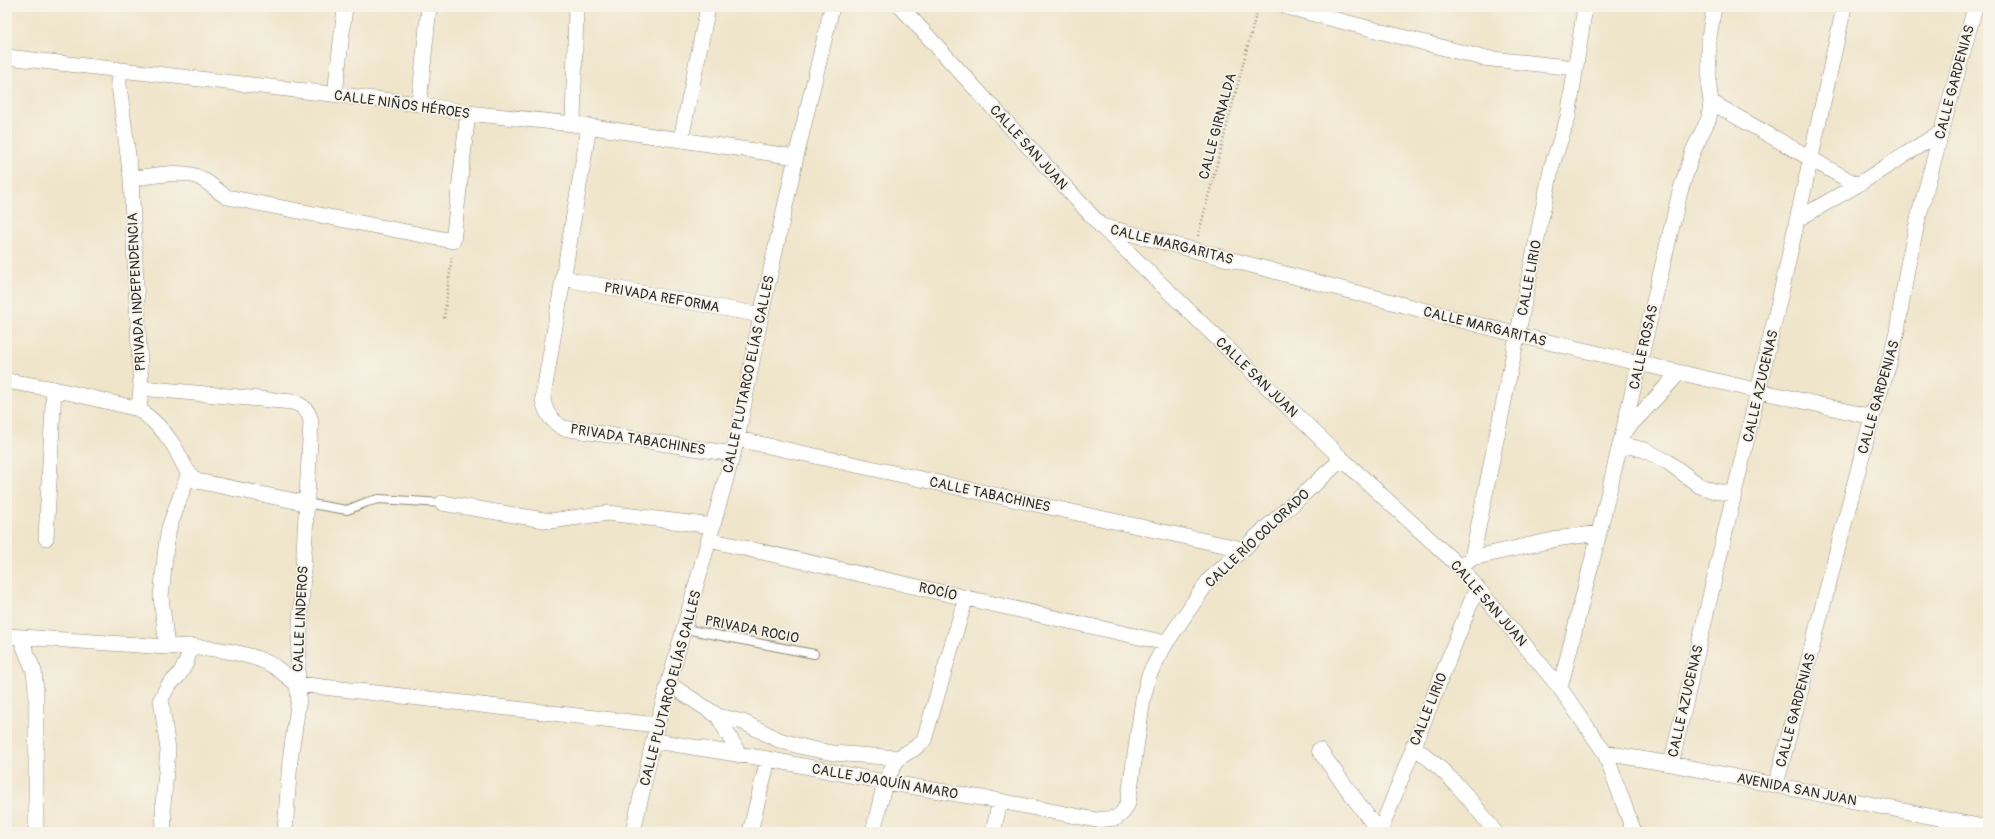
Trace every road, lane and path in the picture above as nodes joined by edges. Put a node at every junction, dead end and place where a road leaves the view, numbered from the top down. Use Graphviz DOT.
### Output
graph roads {
  1 [pos="345,7"];
  2 [pos="429,7"];
  3 [pos="576,7"];
  4 [pos="708,7"];
  5 [pos="832,7"];
  6 [pos="901,7"];
  7 [pos="1258,7"];
  8 [pos="1287,7"];
  9 [pos="1585,7"];
  10 [pos="1714,7"];
  11 [pos="1844,7"];
  12 [pos="1975,7"];
  13 [pos="7,57"];
  14 [pos="1576,68"];
  15 [pos="117,69"];
  16 [pos="335,94"];
  17 [pos="1710,102"];
  18 [pos="419,104"];
  19 [pos="468,113"];
  20 [pos="573,124"];
  21 [pos="588,127"];
  22 [pos="1941,132"];
  23 [pos="681,139"];
  24 [pos="796,156"];
  25 [pos="1811,159"];
  26 [pos="131,179"];
  27 [pos="1857,185"];
  28 [pos="1798,219"];
  29 [pos="1101,226"];
  30 [pos="454,241"];
  31 [pos="1195,250"];
  32 [pos="563,276"];
  33 [pos="761,315"];
  34 [pos="444,318"];
  35 [pos="1518,335"];
  36 [pos="1639,364"];
  37 [pos="1679,373"];
  38 [pos="7,381"];
  39 [pos="141,388"];
  40 [pos="54,389"];
  41 [pos="1758,391"];
  42 [pos="139,409"];
  43 [pos="1872,417"];
  44 [pos="737,439"];
  45 [pos="1621,439"];
  46 [pos="733,454"];
  47 [pos="1342,459"];
  48 [pos="188,475"];
  49 [pos="1734,494"];
  50 [pos="306,502"];
  51 [pos="442,503"];
  52 [pos="711,533"];
  53 [pos="1599,533"];
  54 [pos="46,538"];
  55 [pos="1242,549"];
  56 [pos="1466,563"];
  57 [pos="1477,587"];
  58 [pos="966,597"];
  59 [pos="685,629"];
  60 [pos="14,636"];
  61 [pos="1166,643"];
  62 [pos="167,646"];
  63 [pos="191,646"];
  64 [pos="814,654"];
  65 [pos="297,684"];
  66 [pos="669,684"];
  67 [pos="1560,688"];
  68 [pos="718,716"];
  69 [pos="657,725"];
  70 [pos="655,741"];
  71 [pos="1413,746"];
  72 [pos="1319,750"];
  73 [pos="1605,753"];
  74 [pos="740,756"];
  75 [pos="898,758"];
  76 [pos="768,759"];
  77 [pos="1671,764"];
  78 [pos="885,782"];
  79 [pos="1776,785"];
  80 [pos="1000,801"];
  81 [pos="1116,818"];
  82 [pos="1988,828"];
  83 [pos="36,832"];
  84 [pos="164,832"];
  85 [pos="285,832"];
  86 [pos="632,832"];
  87 [pos="750,832"];
  88 [pos="873,832"];
  89 [pos="993,832"];
  90 [pos="1379,832"];
  91 [pos="1495,832"];
  92 [pos="1634,832"];
  1 -- 16 [label="street"];
  2 -- 18 [label="street"];
  3 -- 20 [label="street"];
  4 -- 23 [label="street"];
  5 -- 24 [label="street, CALLE PLUTARCO ELÍAS CALLES"];
  6 -- 29 [label="street, CALLE SAN JUAN"];
  7 -- 31 [label="path, CALLE GIRNALDA"];
  8 -- 14 [label="street"];
  9 -- 14 [label="street, CALLE LIRIO"];
  10 -- 17 [label="street, CALLE ROSAS"];
  11 -- 25 [label="street, CALLE AZUCENAS"];
  12 -- 22 [label="street, CALLE GARDENIAS"];
  13 -- 15 [label="street, CALLE NIÑOS HÉROES"];
  14 -- 35 [label="street, CALLE LIRIO"];
  15 -- 16 [label="street, CALLE NIÑOS HÉROES"];
  15 -- 26 [label="street, PRIVADA INDEPENDENCIA"];
  16 -- 18 [label="street, CALLE NIÑOS HÉROES"];
  17 -- 25 [label="street"];
  17 -- 36 [label="street, CALLE ROSAS"];
  18 -- 19 [label="street, CALLE NIÑOS HÉROES"];
  19 -- 20 [label="street, CALLE NIÑOS HÉROES"];
  19 -- 30 [label="street"];
  20 -- 21 [label="street, CALLE NIÑOS HÉROES"];
  21 -- 23 [label="street, CALLE NIÑOS HÉROES"];
  21 -- 32 [label="street"];
  22 -- 27 [label="street"];
  22 -- 43 [label="street, CALLE GARDENIAS"];
  23 -- 24 [label="street, CALLE NIÑOS HÉROES"];
  24 -- 33 [label="street, CALLE PLUTARCO ELÍAS CALLES"];
  25 -- 27 [label="street"];
  25 -- 28 [label="street, CALLE AZUCENAS"];
  26 -- 30 [label="street"];
  26 -- 39 [label="street, PRIVADA INDEPENDENCIA"];
  27 -- 28 [label="street"];
  28 -- 41 [label="street, CALLE AZUCENAS"];
  29 -- 31 [label="street, CALLE MARGARITAS"];
  29 -- 47 [label="street, CALLE SAN JUAN"];
  30 -- 34 [label="path"];
  31 -- 35 [label="street, CALLE MARGARITAS"];
  32 -- 33 [label="street, PRIVADA REFORMA"];
  32 -- 46 [label="street, PRIVADA TABACHINES"];
  33 -- 44 [label="street, CALLE PLUTARCO ELÍAS CALLES"];
  35 -- 36 [label="street, CALLE MARGARITAS"];
  35 -- 56 [label="street, CALLE LIRIO"];
  36 -- 37 [label="street, CALLE MARGARITAS"];
  36 -- 45 [label="street, CALLE ROSAS"];
  37 -- 41 [label="street, CALLE MARGARITAS"];
  37 -- 45 [label="street"];
  38 -- 40 [label="street"];
  39 -- 42 [label="street, PRIVADA INDEPENDENCIA"];
  39 -- 50 [label="street, CALLE LINDEROS"];
  40 -- 42 [label="street"];
  40 -- 54 [label="street"];
  41 -- 43 [label="street, CALLE MARGARITAS"];
  41 -- 49 [label="street, CALLE AZUCENAS"];
  42 -- 48 [label="street"];
  43 -- 79 [label="street, CALLE GARDENIAS"];
  44 -- 46 [label="street, CALLE PLUTARCO ELÍAS CALLES"];
  44 -- 55 [label="street, CALLE TABACHINES"];
  45 -- 49 [label="street"];
  45 -- 53 [label="street, CALLE ROSAS"];
  46 -- 52 [label="street, CALLE PLUTARCO ELÍAS CALLES"];
  47 -- 55 [label="street, CALLE RÍO COLORADO"];
  47 -- 56 [label="street, CALLE SAN JUAN"];
  48 -- 50 [label="street"];
  48 -- 62 [label="street"];
  49 -- 77 [label="street, CALLE AZUCENAS"];
  50 -- 51 [label="lane"];
  50 -- 65 [label="street, CALLE LINDEROS"];
  51 -- 52 [label="street, ROCÍO"];
  52 -- 58 [label="street, ROCÍO"];
  52 -- 59 [label="street, CALLE PLUTARCO ELÍAS CALLES"];
  53 -- 56 [label="street"];
  53 -- 67 [label="street, CALLE ROSAS"];
  55 -- 61 [label="street, CALLE RÍO COLORADO"];
  56 -- 57 [label="street, CALLE SAN JUAN"];
  57 -- 67 [label="street, CALLE SAN JUAN"];
  57 -- 71 [label="street, CALLE LIRIO"];
  58 -- 61 [label="street, ROCÍO"];
  58 -- 75 [label="street"];
  59 -- 64 [label="lane, PRIVADA ROCIO"];
  59 -- 66 [label="street, CALLE PLUTARCO ELÍAS CALLES"];
  60 -- 62 [label="street"];
  60 -- 83 [label="street"];
  61 -- 81 [label="street, CALLE RÍO COLORADO"];
  62 -- 63 [label="street"];
  63 -- 65 [label="street"];
  63 -- 84 [label="street"];
  65 -- 69 [label="street"];
  65 -- 85 [label="street, CALLE LINDEROS"];
  66 -- 68 [label="street"];
  66 -- 69 [label="street, CALLE PLUTARCO ELÍAS CALLES"];
  67 -- 73 [label="street, CALLE SAN JUAN"];
  68 -- 74 [label="street"];
  68 -- 75 [label="street"];
  69 -- 70 [label="street, CALLE PLUTARCO ELÍAS CALLES"];
  70 -- 74 [label="street, CALLE JOAQUÍN AMARO"];
  70 -- 86 [label="street, CALLE PLUTARCO ELÍAS CALLES"];
  71 -- 90 [label="street, CALLE LIRIO"];
  71 -- 91 [label="street"];
  72 -- 90 [label="street"];
  73 -- 77 [label="street, AVENIDA SAN JUAN"];
  73 -- 92 [label="street, CALLE SAN JUAN"];
  74 -- 76 [label="street, CALLE JOAQUÍN AMARO"];
  75 -- 78 [label="street"];
  76 -- 78 [label="street, CALLE JOAQUÍN AMARO"];
  76 -- 87 [label="street"];
  77 -- 79 [label="street, AVENIDA SAN JUAN"];
  78 -- 80 [label="street, CALLE JOAQUÍN AMARO"];
  78 -- 88 [label="street"];
  79 -- 82 [label="street, AVENIDA SAN JUAN"];
  80 -- 81 [label="street, CALLE JOAQUÍN AMARO"];
  80 -- 89 [label="street"];
}
